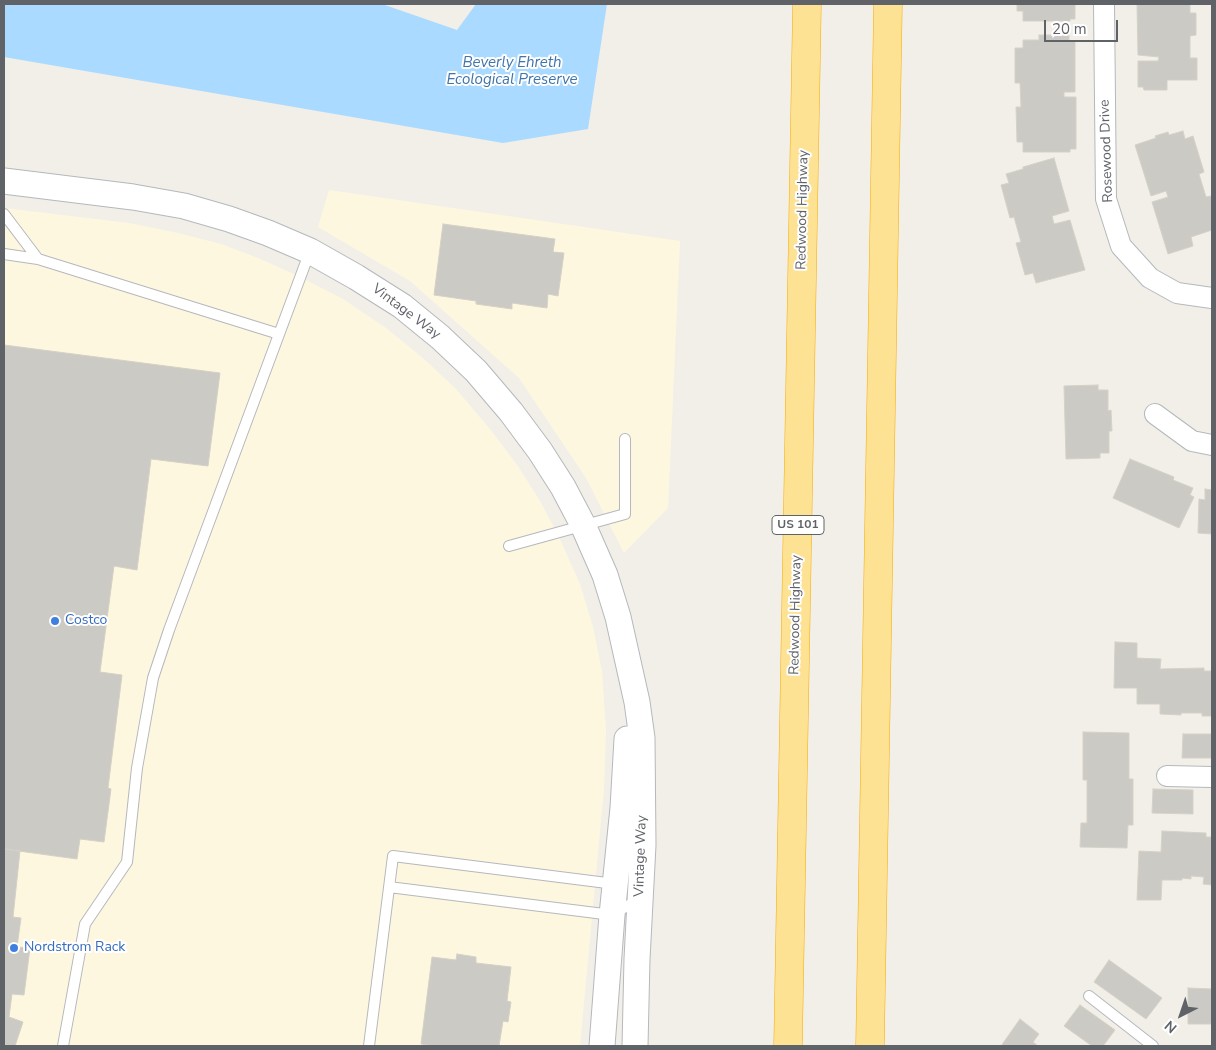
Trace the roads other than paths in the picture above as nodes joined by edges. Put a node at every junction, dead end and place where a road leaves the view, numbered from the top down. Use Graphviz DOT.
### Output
graph roads {
  1 [pos="807,4"];
  2 [pos="888,4"];
  3 [pos="1104,4"];
  4 [pos="4,181"];
  5 [pos="4,214"];
  6 [pos="310,251"];
  7 [pos="4,254"];
  8 [pos="38,259"];
  9 [pos="1212,298"];
  10 [pos="279,334"];
  11 [pos="1155,414"];
  12 [pos="625,439"];
  13 [pos="1212,445"];
  14 [pos="583,525"];
  15 [pos="509,546"];
  16 [pos="1167,776"];
  17 [pos="1212,776"];
  18 [pos="389,887"];
  19 [pos="627,891"];
  20 [pos="612,915"];
  21 [pos="1090,996"];
  22 [pos="63,1046"];
  23 [pos="368,1046"];
  24 [pos="602,1046"];
  25 [pos="635,1046"];
  26 [pos="788,1046"];
  27 [pos="870,1046"];
  28 [pos="1153,1046"];
  1 -- 26 [label="highway, Redwood Highway / US 101"];
  2 -- 27 [label="highway"];
  3 -- 9 [label="street, Rosewood Drive"];
  4 -- 6 [label="street, Vintage Way"];
  5 -- 8 [label="lane"];
  6 -- 10 [label="lane"];
  6 -- 14 [label="street, Vintage Way"];
  7 -- 8 [label="lane"];
  8 -- 10 [label="lane"];
  10 -- 22 [label="lane"];
  11 -- 13 [label="street"];
  12 -- 14 [label="lane"];
  14 -- 15 [label="lane"];
  14 -- 19 [label="street, Vintage Way"];
  16 -- 17 [label="street"];
  18 -- 19 [label="lane"];
  18 -- 20 [label="lane"];
  18 -- 23 [label="lane"];
  19 -- 20 [label="street, Vintage Way"];
  19 -- 25 [label="street, Vintage Way"];
  20 -- 24 [label="street, Vintage Way"];
  21 -- 28 [label="lane"];
}
